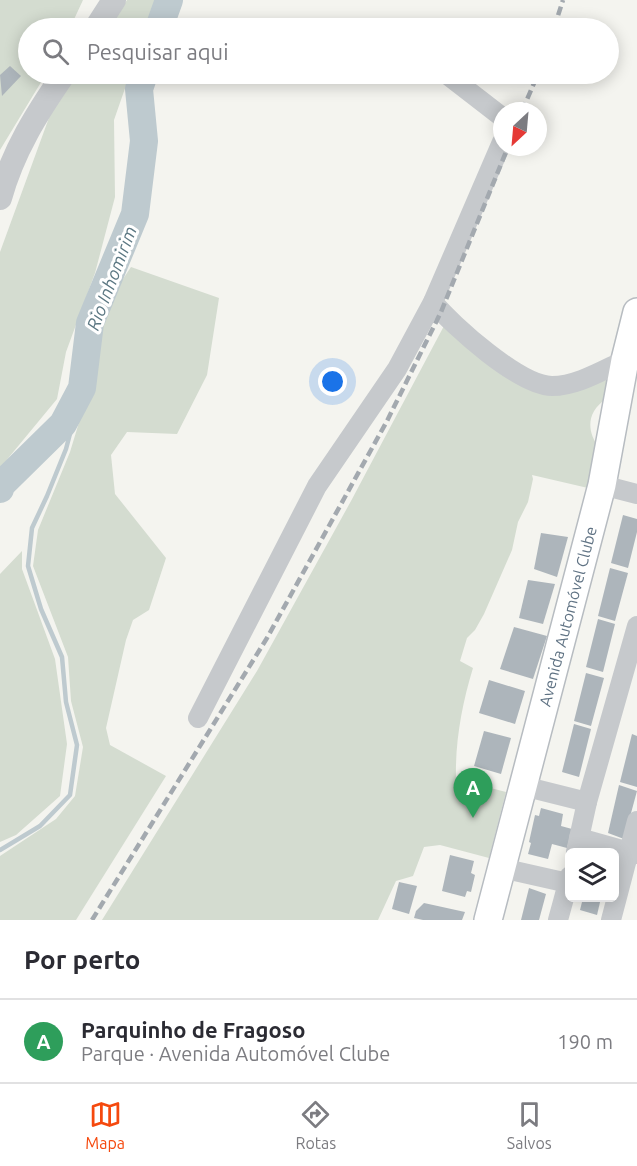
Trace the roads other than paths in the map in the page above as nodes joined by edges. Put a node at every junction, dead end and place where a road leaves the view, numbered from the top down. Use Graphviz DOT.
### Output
graph roads {
  1 [pos="114,0"];
  2 [pos="102,18"];
  3 [pos="57,84"];
  4 [pos="459,84"];
  5 [pos="493,110"];
  6 [pos="496,156"];
  7 [pos="0,198"];
  8 [pos="433,302"];
  9 [pos="637,312"];
  10 [pos="625,360"];
  11 [pos="602,484"];
  12 [pos="637,494"];
  13 [pos="637,626"];
  14 [pos="198,718"];
  15 [pos="523,786"];
  16 [pos="587,802"];
  17 [pos="637,821"];
  18 [pos="578,845"];
  19 [pos="633,853"];
  20 [pos="501,868"];
  21 [pos="565,879"];
  22 [pos="565,891"];
  23 [pos="488,920"];
  24 [pos="558,920"];
  25 [pos="611,920"];
  1 -- 2 [label="street"];
  3 -- 7 [label="street"];
  4 -- 5 [label="street"];
  6 -- 8 [label="street"];
  8 -- 10 [label="street"];
  8 -- 14 [label="street"];
  9 -- 10 [label="main road, Avenida Automóvel Clube"];
  10 -- 11 [label="main road, Avenida Automóvel Clube"];
  11 -- 12 [label="street"];
  11 -- 15 [label="main road, Avenida Automóvel Clube"];
  13 -- 16 [label="street"];
  15 -- 16 [label="street"];
  15 -- 20 [label="main road, Avenida Automóvel Clube"];
  16 -- 18 [label="street"];
  17 -- 19 [label="street"];
  18 -- 19 [label="street"];
  19 -- 25 [label="street"];
  20 -- 21 [label="street"];
  20 -- 23 [label="main road, Avenida Automóvel Clube"];
  22 -- 24 [label="street"];
}
